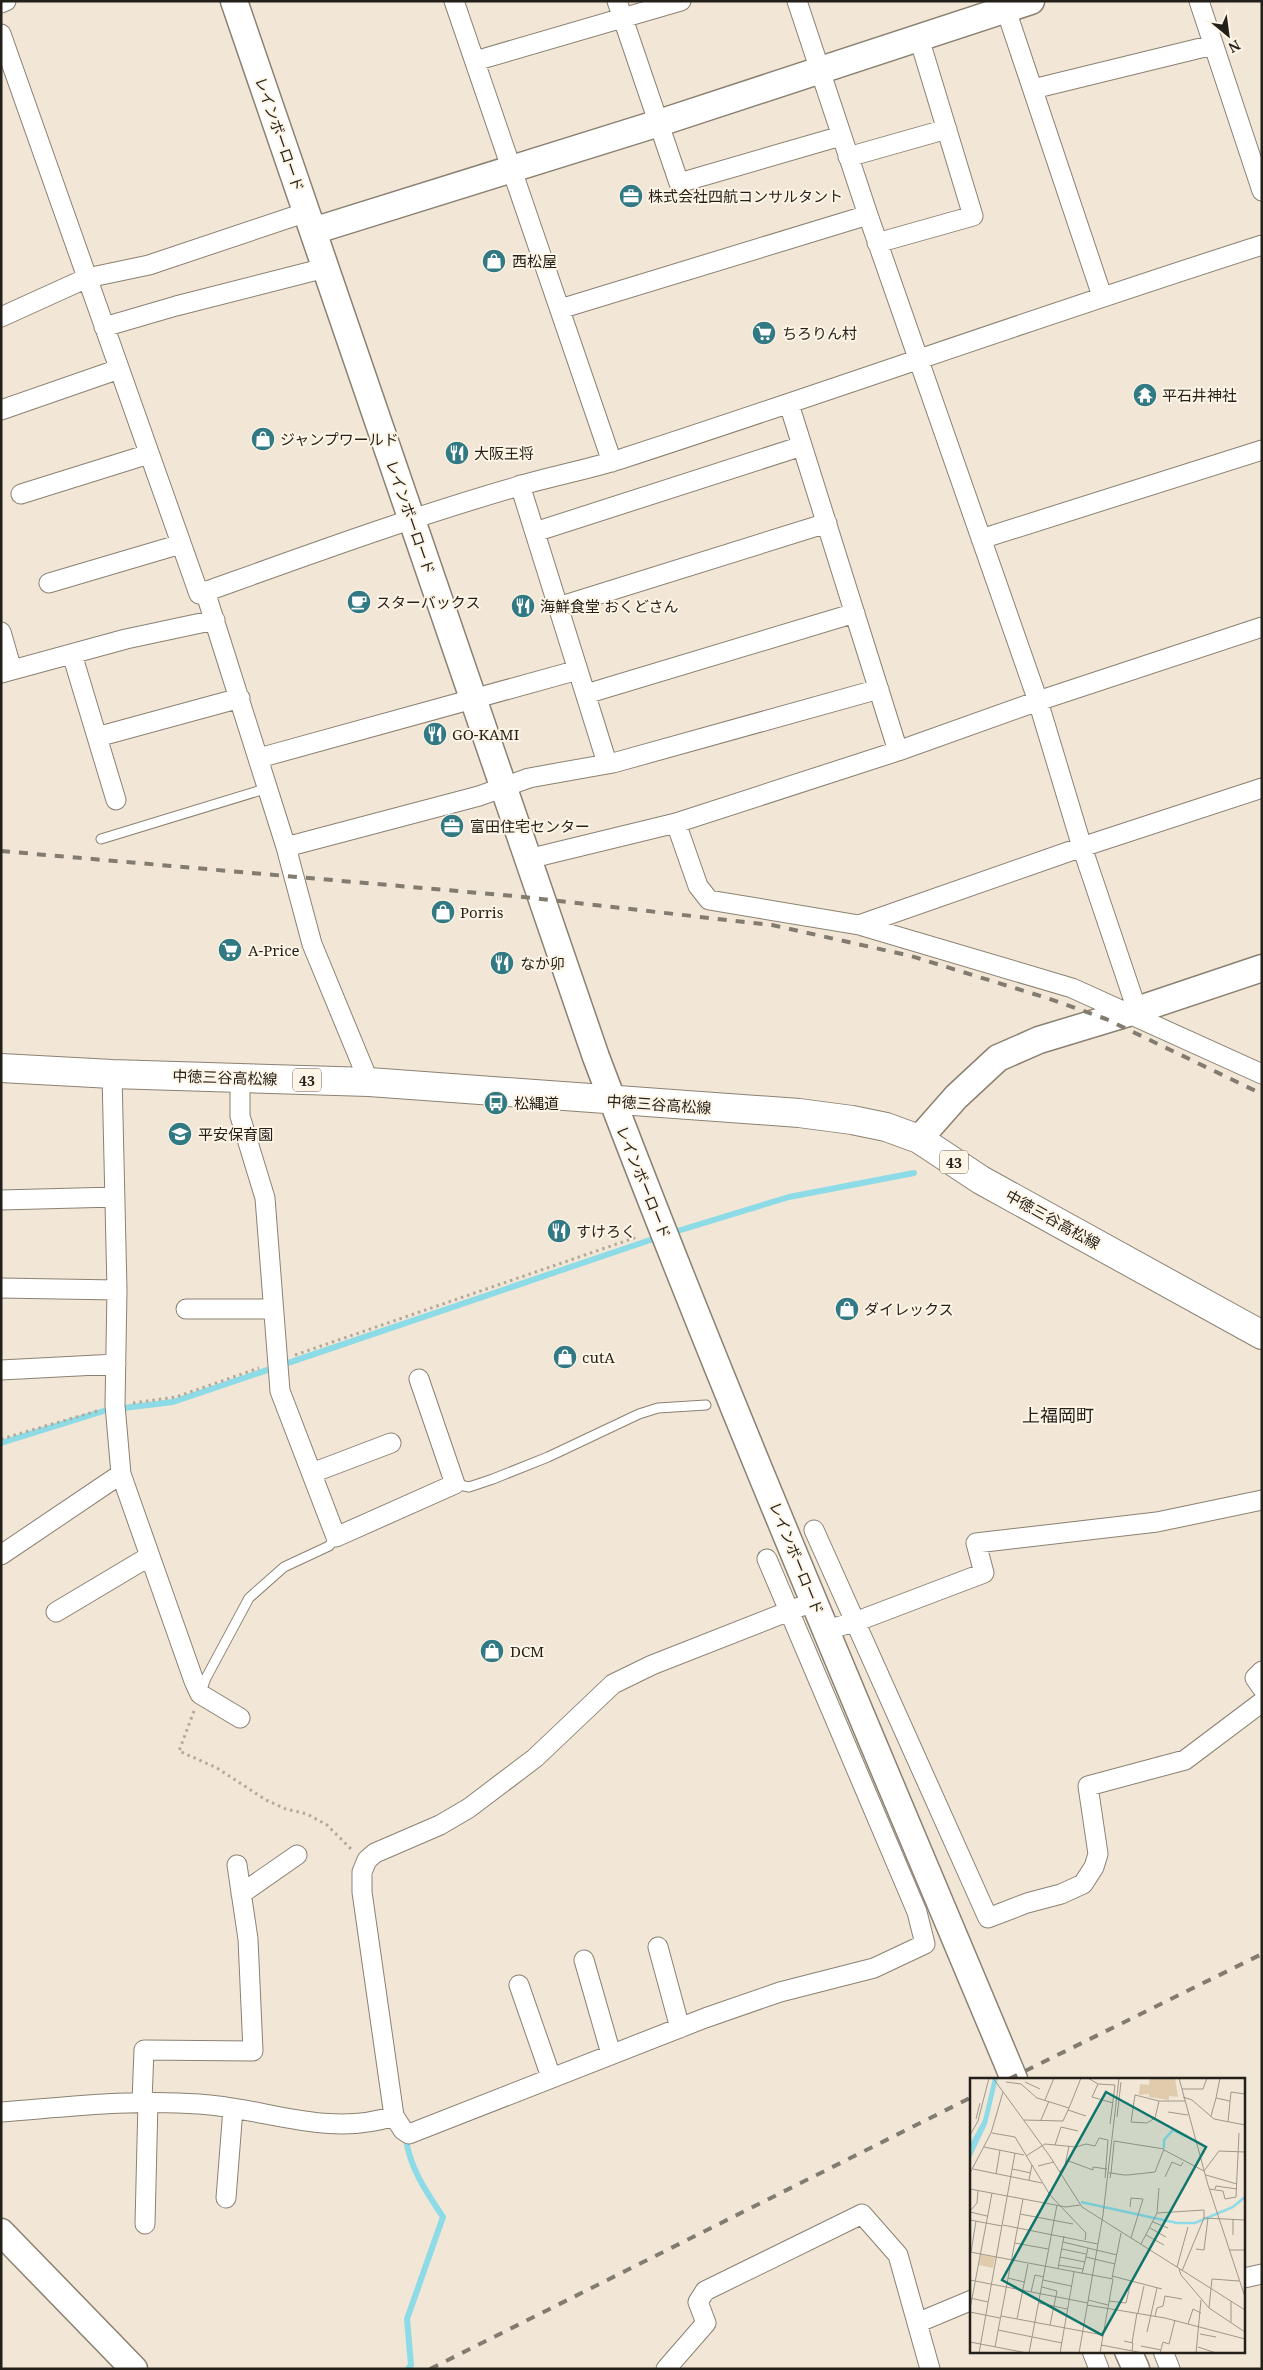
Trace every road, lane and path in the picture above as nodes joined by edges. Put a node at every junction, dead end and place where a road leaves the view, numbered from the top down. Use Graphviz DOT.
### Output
graph roads {
  1 [pos="6,1"];
  2 [pos="234,1"];
  3 [pos="454,1"];
  4 [pos="682,1"];
  5 [pos="797,1"];
  6 [pos="1031,1"];
  7 [pos="1199,1"];
  8 [pos="1,3"];
  9 [pos="1004,6"];
  10 [pos="620,10"];
  11 [pos="1,34"];
  12 [pos="919,38"];
  13 [pos="1213,45"];
  14 [pos="475,61"];
  15 [pos="820,70"];
  16 [pos="1033,89"];
  17 [pos="659,123"];
  18 [pos="947,129"];
  19 [pos="841,136"];
  20 [pos="848,157"];
  21 [pos="512,170"];
  22 [pos="1262,191"];
  23 [pos="868,215"];
  24 [pos="310,222"];
  25 [pos="877,243"];
  26 [pos="1262,245"];
  27 [pos="325,268"];
  28 [pos="87,278"];
  29 [pos="1102,296"];
  30 [pos="560,309"];
  31 [pos="1,317"];
  32 [pos="104,327"];
  33 [pos="919,358"];
  34 [pos="119,369"];
  35 [pos="789,404"];
  36 [pos="1,410"];
  37 [pos="802,446"];
  38 [pos="1262,450"];
  39 [pos="149,454"];
  40 [pos="612,462"];
  41 [pos="520,485"];
  42 [pos="21,494"];
  43 [pos="412,519"];
  44 [pos="827,524"];
  45 [pos="535,532"];
  46 [pos="981,539"];
  47 [pos="181,544"];
  48 [pos="49,583"];
  49 [pos="205,592"];
  50 [pos="558,607"];
  51 [pos="855,613"];
  52 [pos="215,620"];
  53 [pos="1262,627"];
  54 [pos="1,632"];
  55 [pos="72,654"];
  56 [pos="578,670"];
  57 [pos="7,672"];
  58 [pos="879,689"];
  59 [pos="586,694"];
  60 [pos="240,698"];
  61 [pos="473,698"];
  62 [pos="1038,701"];
  63 [pos="97,737"];
  64 [pos="898,751"];
  65 [pos="259,758"];
  66 [pos="607,763"];
  67 [pos="504,787"];
  68 [pos="268,788"];
  69 [pos="1262,788"];
  70 [pos="116,800"];
  71 [pos="676,823"];
  72 [pos="101,839"];
  73 [pos="286,847"];
  74 [pos="1082,847"];
  75 [pos="528,859"];
  76 [pos="859,925"];
  77 [pos="1262,968"];
  78 [pos="1132,1012"];
  79 [pos="1,1068"];
  80 [pos="112,1074"];
  81 [pos="1262,1074"];
  82 [pos="240,1077"];
  83 [pos="369,1082"];
  84 [pos="612,1100"];
  85 [pos="919,1139"];
  86 [pos="115,1197"];
  87 [pos="1,1200"];
  88 [pos="637,1237"];
  89 [pos="1,1288"];
  90 [pos="117,1290"];
  91 [pos="186,1309"];
  92 [pos="273,1309"];
  93 [pos="1262,1335"];
  94 [pos="116,1364"];
  95 [pos="277,1366"];
  96 [pos="1,1370"];
  97 [pos="419,1379"];
  98 [pos="115,1405"];
  99 [pos="706,1405"];
  100 [pos="1,1439"];
  101 [pos="391,1443"];
  102 [pos="312,1472"];
  103 [pos="121,1474"];
  104 [pos="455,1484"];
  105 [pos="1262,1500"];
  106 [pos="814,1530"];
  107 [pos="336,1537"];
  108 [pos="1,1555"];
  109 [pos="150,1556"];
  110 [pos="767,1559"];
  111 [pos="814,1601"];
  112 [pos="788,1611"];
  113 [pos="56,1612"];
  114 [pos="855,1622"];
  115 [pos="826,1630"];
  116 [pos="1262,1671"];
  117 [pos="1262,1688"];
  118 [pos="200,1694"];
  119 [pos="1262,1702"];
  120 [pos="240,1718"];
  121 [pos="297,1855"];
  122 [pos="366,1864"];
  123 [pos="237,1865"];
  124 [pos="242,1894"];
  125 [pos="658,1947"];
  126 [pos="584,1960"];
  127 [pos="519,1985"];
  128 [pos="680,2028"];
  129 [pos="611,2054"];
  130 [pos="551,2077"];
  131 [pos="1014,2078"];
  132 [pos="145,2101"];
  133 [pos="234,2109"];
  134 [pos="1,2112"];
  135 [pos="394,2116"];
  136 [pos="226,2198"];
  137 [pos="145,2224"];
  138 [pos="1,2232"];
  139 [pos="1262,2274"];
  140 [pos="1246,2278"];
  141 [pos="970,2301"];
  142 [pos="917,2322"];
  143 [pos="1092,2352"];
  144 [pos="1128,2352"];
  145 [pos="1163,2352"];
  146 [pos="134,2369"];
  147 [pos="666,2369"];
  148 [pos="930,2369"];
  149 [pos="1099,2369"];
  150 [pos="1136,2369"];
  151 [pos="1170,2369"];
  1 -- 8 [label="street"];
  2 -- 24 [label="street, レインボーロード"];
  3 -- 14 [label="street"];
  4 -- 10 [label="street"];
  5 -- 15 [label="street"];
  6 -- 9 [label="street"];
  7 -- 13 [label="street"];
  9 -- 12 [label="street"];
  9 -- 16 [label="street"];
  10 -- 14 [label="street"];
  10 -- 17 [label="street"];
  11 -- 28 [label="street"];
  12 -- 15 [label="street"];
  12 -- 18 [label="street"];
  13 -- 16 [label="street"];
  13 -- 22 [label="street"];
  14 -- 21 [label="street"];
  15 -- 17 [label="street"];
  15 -- 19 [label="street"];
  16 -- 29 [label="street"];
  17 -- 19 [label="street"];
  17 -- 21 [label="street"];
  18 -- 20 [label="street"];
  18 -- 25 [label="street"];
  19 -- 20 [label="street"];
  20 -- 23 [label="street"];
  21 -- 24 [label="street"];
  21 -- 30 [label="street"];
  23 -- 25 [label="street"];
  23 -- 30 [label="street"];
  24 -- 27 [label="street, レインボーロード"];
  24 -- 28 [label="street"];
  25 -- 33 [label="street"];
  26 -- 29 [label="street"];
  27 -- 32 [label="street"];
  27 -- 43 [label="street, レインボーロード"];
  28 -- 31 [label="street"];
  28 -- 32 [label="street"];
  29 -- 33 [label="street"];
  30 -- 40 [label="street"];
  32 -- 34 [label="street"];
  33 -- 35 [label="street"];
  33 -- 46 [label="street"];
  34 -- 36 [label="street"];
  34 -- 39 [label="street"];
  35 -- 37 [label="street"];
  35 -- 40 [label="street"];
  37 -- 44 [label="street"];
  37 -- 45 [label="street"];
  38 -- 46 [label="street"];
  39 -- 42 [label="street"];
  39 -- 47 [label="street"];
  40 -- 41 [label="street"];
  41 -- 43 [label="street"];
  41 -- 45 [label="street"];
  43 -- 49 [label="street"];
  43 -- 61 [label="street, レインボーロード"];
  44 -- 50 [label="street"];
  44 -- 51 [label="street"];
  45 -- 50 [label="street"];
  46 -- 62 [label="street"];
  47 -- 48 [label="street"];
  47 -- 49 [label="street"];
  49 -- 52 [label="street"];
  50 -- 56 [label="street"];
  51 -- 58 [label="street"];
  51 -- 59 [label="street"];
  52 -- 55 [label="street"];
  52 -- 60 [label="street"];
  53 -- 62 [label="street"];
  54 -- 57 [label="street"];
  55 -- 57 [label="street"];
  55 -- 63 [label="street"];
  56 -- 59 [label="street"];
  56 -- 61 [label="street"];
  58 -- 64 [label="street"];
  58 -- 66 [label="street"];
  59 -- 66 [label="street"];
  60 -- 63 [label="street"];
  60 -- 65 [label="street"];
  61 -- 65 [label="street"];
  61 -- 67 [label="street, レインボーロード"];
  62 -- 64 [label="street"];
  62 -- 74 [label="street"];
  63 -- 70 [label="street"];
  64 -- 71 [label="street"];
  65 -- 68 [label="street"];
  66 -- 67 [label="street"];
  67 -- 73 [label="street"];
  67 -- 75 [label="street, レインボーロード"];
  68 -- 72 [label="lane"];
  68 -- 73 [label="street"];
  69 -- 74 [label="street"];
  71 -- 75 [label="street"];
  71 -- 76 [label="street"];
  73 -- 83 [label="street"];
  74 -- 76 [label="street"];
  74 -- 78 [label="street"];
  75 -- 84 [label="street, レインボーロード"];
  76 -- 78 [label="street"];
  77 -- 78 [label="street"];
  78 -- 81 [label="street"];
  78 -- 85 [label="street"];
  79 -- 80 [label="main road, 中徳三谷高松線 / 43"];
  80 -- 82 [label="main road, 中徳三谷高松線 / 43"];
  80 -- 86 [label="street"];
  82 -- 83 [label="main road, 中徳三谷高松線 / 43"];
  82 -- 92 [label="street"];
  83 -- 84 [label="main road, 中徳三谷高松線 / 43"];
  84 -- 85 [label="main road, 中徳三谷高松線 / 43"];
  84 -- 111 [label="street, レインボーロード"];
  85 -- 93 [label="main road, 中徳三谷高松線 / 43"];
  86 -- 87 [label="street"];
  86 -- 90 [label="street"];
  88 -- 95 [label="path"];
  89 -- 90 [label="street"];
  90 -- 94 [label="street"];
  91 -- 92 [label="street"];
  92 -- 95 [label="street"];
  94 -- 96 [label="street"];
  94 -- 98 [label="street"];
  95 -- 98 [label="path"];
  95 -- 102 [label="street"];
  97 -- 104 [label="street"];
  98 -- 100 [label="path"];
  98 -- 103 [label="street"];
  99 -- 104 [label="lane"];
  101 -- 102 [label="street"];
  102 -- 107 [label="street"];
  103 -- 108 [label="street"];
  103 -- 109 [label="street"];
  104 -- 107 [label="street"];
  105 -- 114 [label="street"];
  106 -- 114 [label="street"];
  107 -- 118 [label="lane"];
  109 -- 113 [label="street"];
  109 -- 118 [label="street"];
  110 -- 112 [label="street"];
  111 -- 112 [label="street"];
  111 -- 115 [label="street, レインボーロード"];
  112 -- 122 [label="street"];
  112 -- 128 [label="street"];
  114 -- 115 [label="street"];
  114 -- 119 [label="street"];
  115 -- 131 [label="street, レインボーロード"];
  116 -- 117 [label="street"];
  118 -- 120 [label="street"];
  118 -- 122 [label="path"];
  121 -- 124 [label="street"];
  122 -- 135 [label="street"];
  123 -- 124 [label="street"];
  124 -- 132 [label="street"];
  125 -- 128 [label="street"];
  126 -- 129 [label="street"];
  127 -- 130 [label="street"];
  128 -- 129 [label="street"];
  129 -- 130 [label="street"];
  130 -- 135 [label="street"];
  132 -- 133 [label="street"];
  132 -- 134 [label="street"];
  132 -- 137 [label="street"];
  133 -- 135 [label="street"];
  133 -- 136 [label="street"];
  138 -- 146 [label="street"];
  139 -- 140 [label="street"];
  141 -- 142 [label="street"];
  142 -- 147 [label="street"];
  142 -- 148 [label="street"];
  143 -- 149 [label="street"];
  144 -- 150 [label="street"];
  145 -- 151 [label="street"];
}
